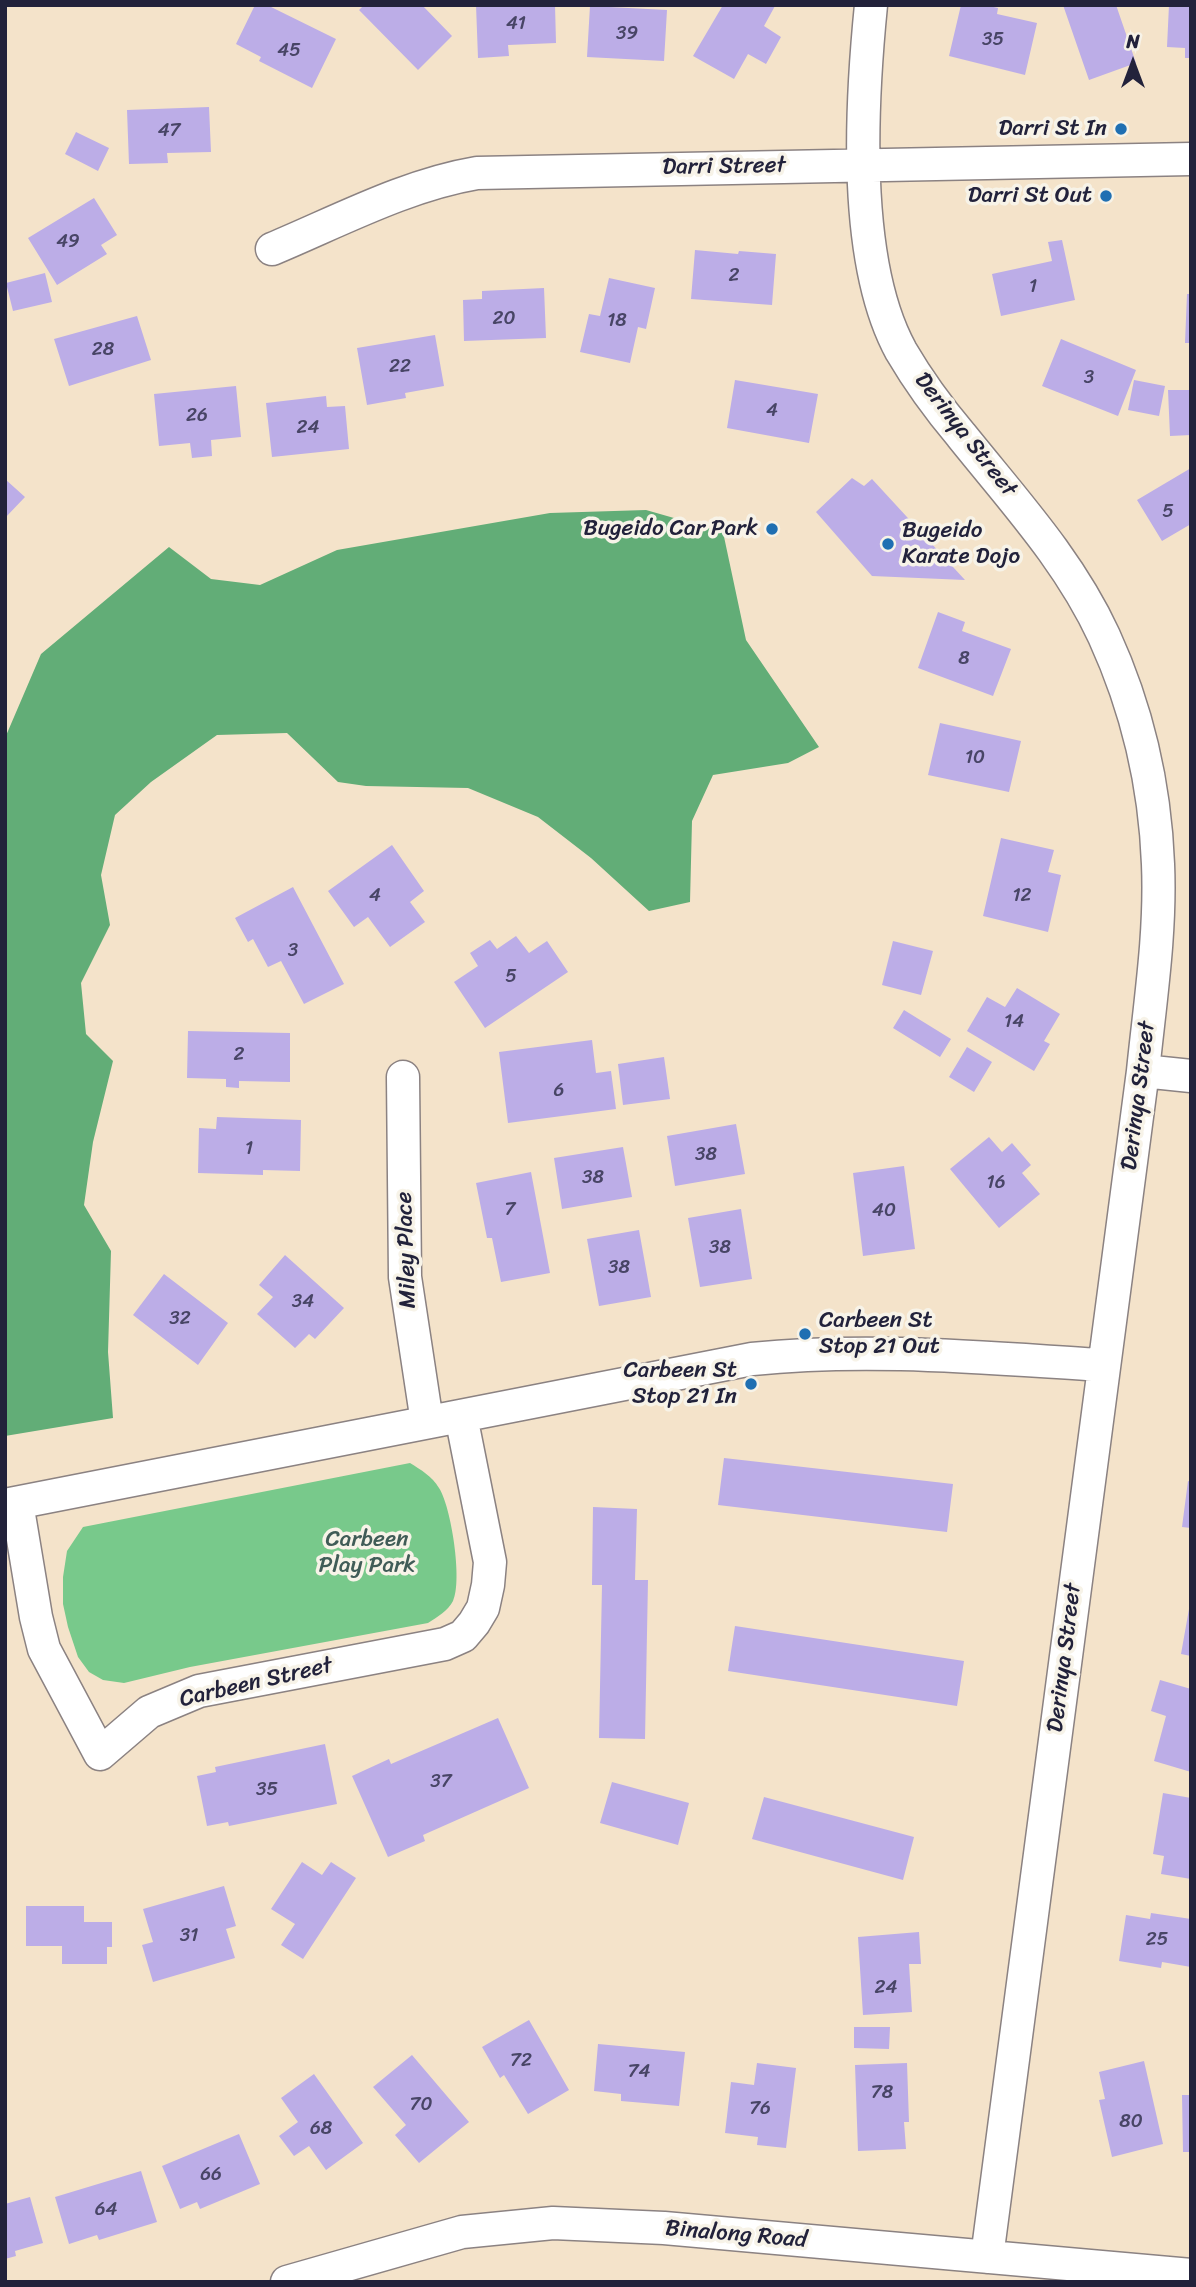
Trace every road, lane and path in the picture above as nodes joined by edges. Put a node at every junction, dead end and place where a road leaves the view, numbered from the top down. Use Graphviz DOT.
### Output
graph roads {
  1 [pos="871,5"];
  2 [pos="1191,159"];
  3 [pos="864,164"];
  4 [pos="272,249"];
  5 [pos="1143,1070"];
  6 [pos="1191,1076"];
  7 [pos="403,1077"];
  8 [pos="1103,1365"];
  9 [pos="461,1416"];
  10 [pos="427,1422"];
  11 [pos="11,1504"];
  12 [pos="987,2257"];
  13 [pos="1191,2275"];
  14 [pos="327,2276"];
  15 [pos="287,2282"];
  1 -- 3 [label="street, Derinya Street"];
  2 -- 3 [label="street, Darri Street"];
  3 -- 4 [label="street, Darri Street"];
  3 -- 5 [label="street, Derinya Street"];
  5 -- 6 [label="street"];
  5 -- 8 [label="street, Derinya Street"];
  7 -- 10 [label="street, Miley Place"];
  8 -- 9 [label="street, Carbeen Street"];
  8 -- 12 [label="street, Derinya Street"];
  9 -- 10 [label="street, Carbeen Street"];
  9 -- 11 [label="street, Carbeen Street"];
  10 -- 11 [label="street, Carbeen Street"];
  12 -- 13 [label="street, Binalong Road"];
  12 -- 14 [label="street, Binalong Road"];
  14 -- 15 [label="street, Binalong Road"];
}
